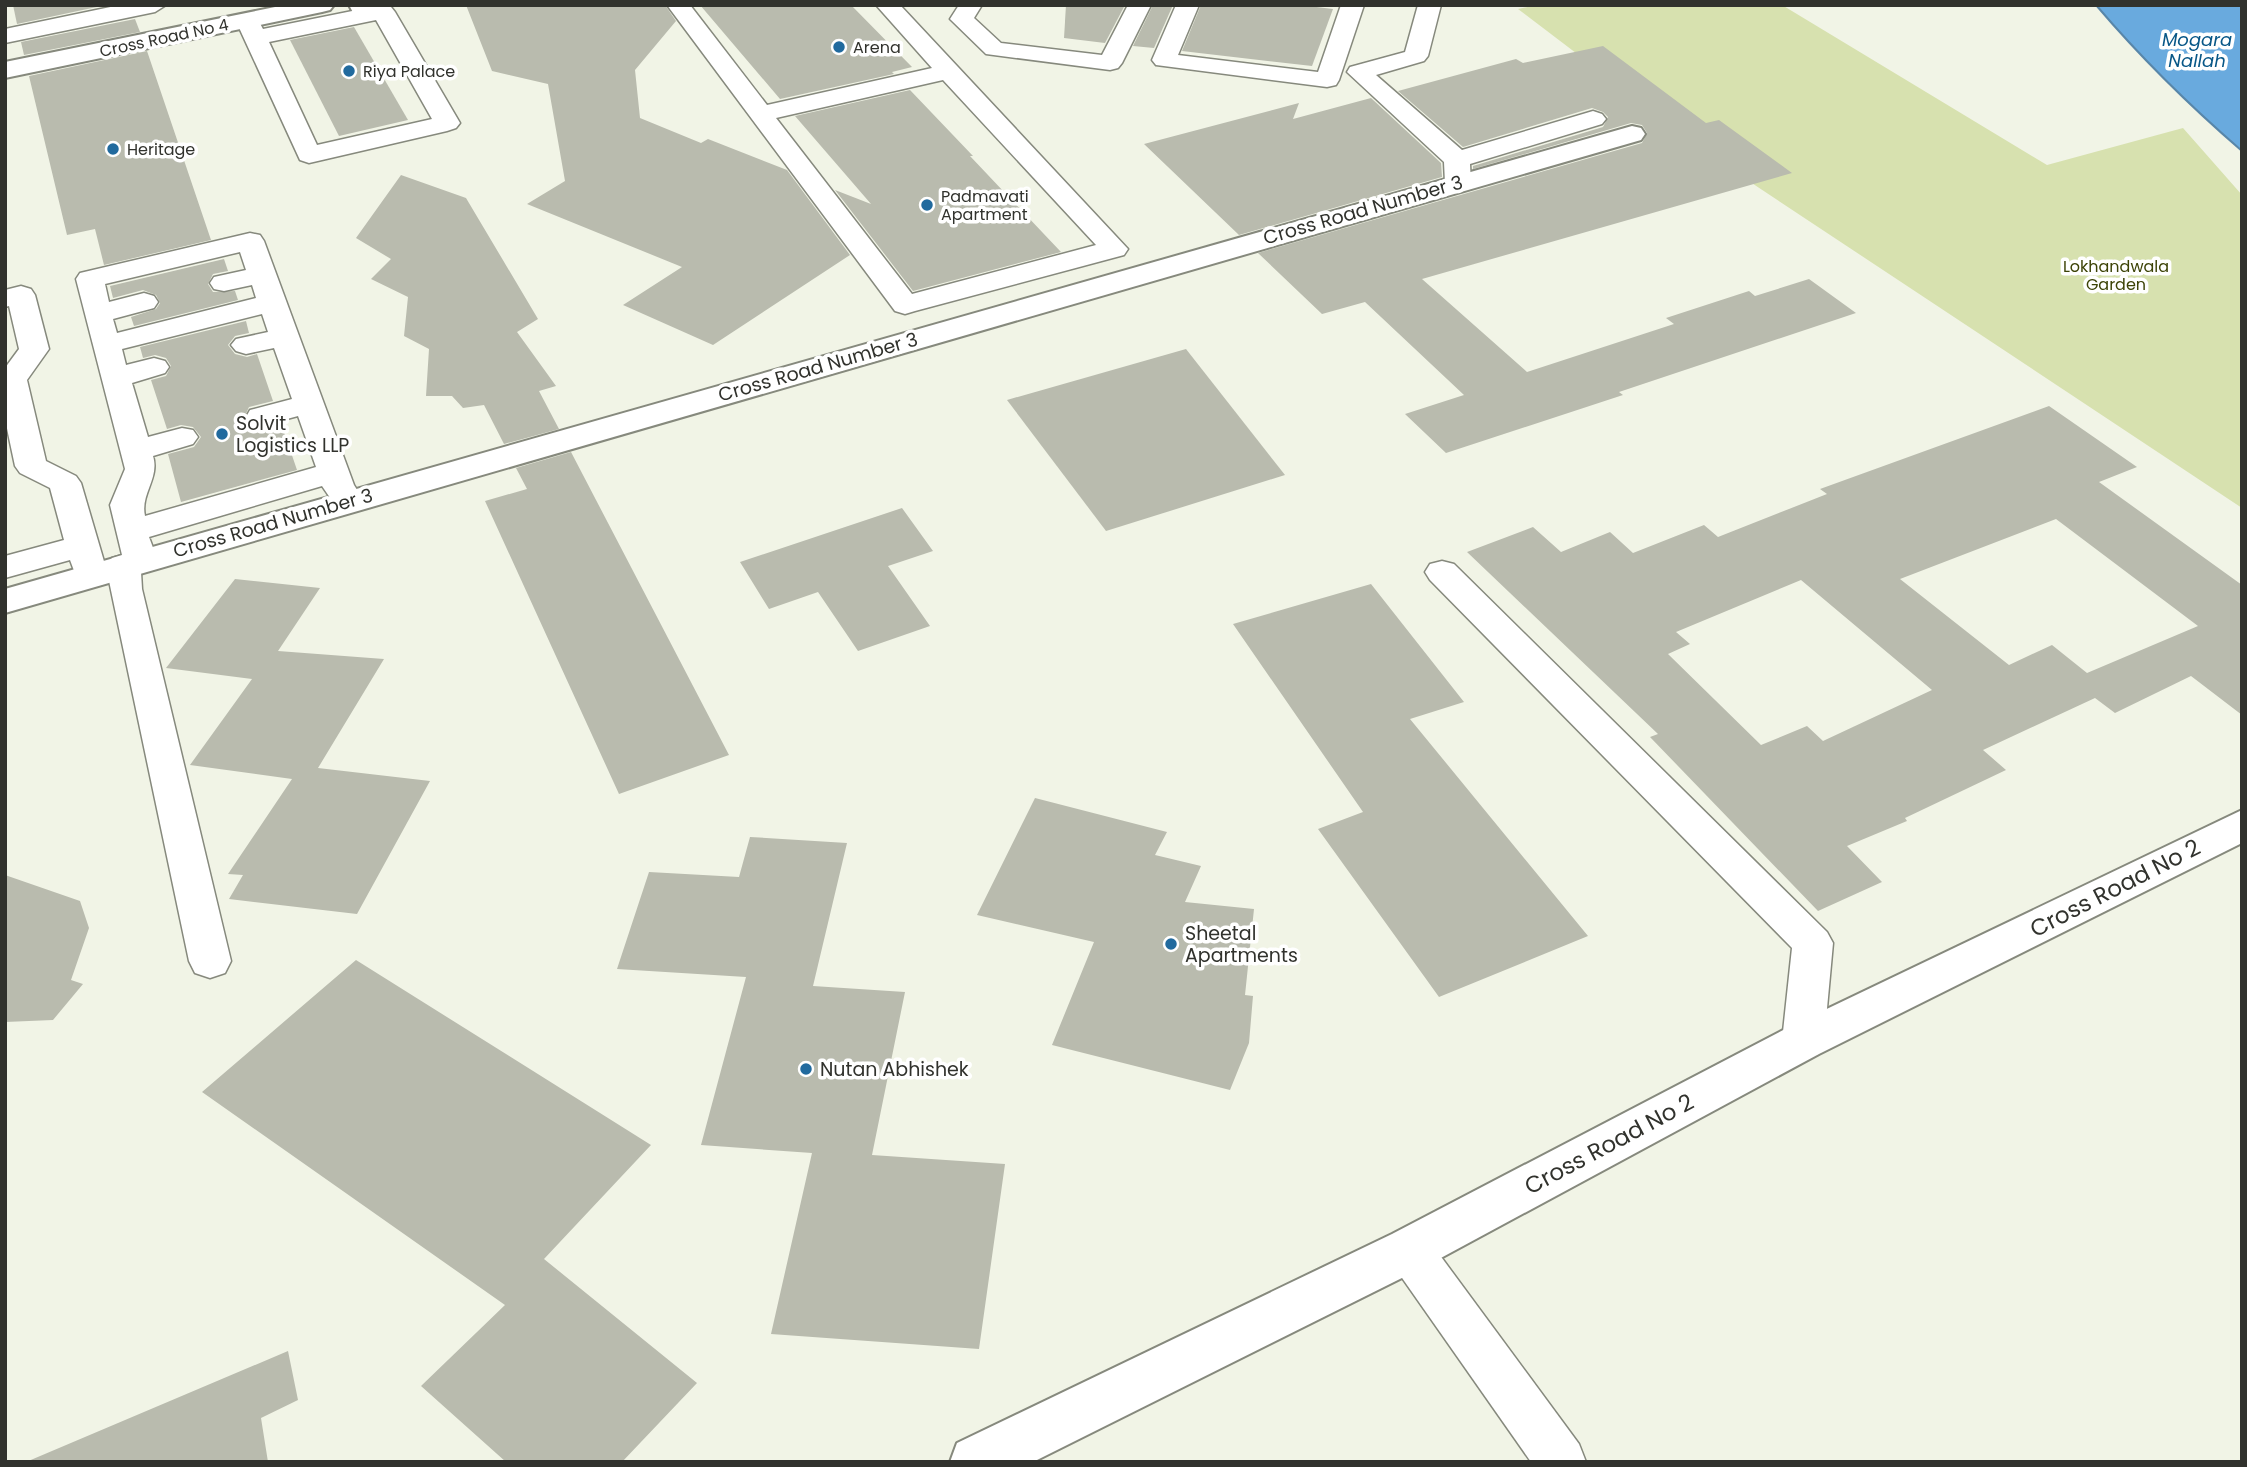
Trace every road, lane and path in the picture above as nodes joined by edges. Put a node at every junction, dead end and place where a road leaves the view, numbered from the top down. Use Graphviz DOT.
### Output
graph roads {
  1 [pos="322,5"];
  2 [pos="678,5"];
  3 [pos="887,5"];
  4 [pos="971,5"];
  5 [pos="1140,5"];
  6 [pos="1188,5"];
  7 [pos="1353,5"];
  8 [pos="1430,5"];
  9 [pos="146,8"];
  10 [pos="363,10"];
  11 [pos="252,29"];
  12 [pos="7,36"];
  13 [pos="148,41"];
  14 [pos="11,69"];
  15 [pos="949,71"];
  16 [pos="761,114"];
  17 [pos="1594,119"];
  18 [pos="1632,134"];
  19 [pos="1457,172"];
  20 [pos="260,275"];
  21 [pos="223,283"];
  22 [pos="5,299"];
  23 [pos="144,302"];
  24 [pos="273,303"];
  25 [pos="97,314"];
  26 [pos="284,337"];
  27 [pos="106,344"];
  28 [pos="246,345"];
  29 [pos="155,367"];
  30 [pos="115,378"];
  31 [pos="308,404"];
  32 [pos="261,416"];
  33 [pos="182,437"];
  34 [pos="135,451"];
  35 [pos="334,472"];
  36 [pos="348,502"];
  37 [pos="114,556"];
  38 [pos="5,567"];
  39 [pos="1442,572"];
  40 [pos="5,601"];
  41 [pos="2242,825"];
  42 [pos="210,961"];
  43 [pos="1802,1041"];
  44 [pos="1409,1250"];
  45 [pos="976,1462"];
  46 [pos="1561,1462"];
  1 -- 11 [label="street, Cross Road No 4"];
  2 -- 16 [label="lane"];
  3 -- 15 [label="lane"];
  4 -- 5 [label="lane"];
  6 -- 7 [label="lane"];
  8 -- 19 [label="lane"];
  9 -- 12 [label="lane"];
  9 -- 13 [label="lane"];
  10 -- 11 [label="lane"];
  10 -- 11 [label="lane"];
  11 -- 13 [label="street, Cross Road No 4"];
  12 -- 14 [label="lane"];
  13 -- 14 [label="street, Cross Road No 4"];
  15 -- 16 [label="lane"];
  15 -- 16 [label="lane"];
  17 -- 19 [label="lane"];
  18 -- 19 [label="street, Cross Road Number 3"];
  19 -- 36 [label="street, Cross Road Number 3"];
  20 -- 21 [label="lane"];
  20 -- 24 [label="lane"];
  20 -- 25 [label="lane"];
  22 -- 37 [label="lane"];
  23 -- 25 [label="lane"];
  24 -- 26 [label="lane"];
  24 -- 27 [label="lane"];
  25 -- 27 [label="lane"];
  26 -- 28 [label="lane"];
  26 -- 31 [label="lane"];
  27 -- 30 [label="lane"];
  29 -- 30 [label="lane"];
  30 -- 34 [label="lane"];
  31 -- 32 [label="lane"];
  31 -- 35 [label="lane"];
  33 -- 34 [label="lane"];
  34 -- 37 [label="lane"];
  35 -- 36 [label="lane"];
  35 -- 37 [label="lane"];
  36 -- 37 [label="street, Cross Road Number 3"];
  37 -- 38 [label="lane"];
  37 -- 40 [label="street, Cross Road Number 3"];
  37 -- 42 [label="lane"];
  39 -- 43 [label="lane"];
  41 -- 43 [label="street, Cross Road No 2"];
  43 -- 44 [label="street, Cross Road No 2"];
  44 -- 45 [label="street, Cross Road No 2"];
  44 -- 46 [label="lane"];
}
